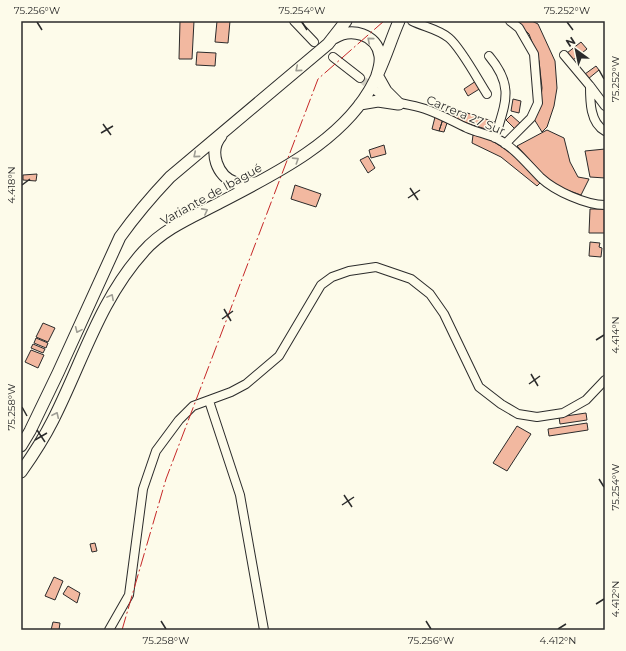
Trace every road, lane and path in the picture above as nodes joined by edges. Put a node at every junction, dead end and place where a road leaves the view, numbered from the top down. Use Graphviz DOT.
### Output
graph roads {
  1 [pos="294,21"];
  2 [pos="346,21"];
  3 [pos="399,21"];
  4 [pos="412,21"];
  5 [pos="510,21"];
  6 [pos="314,42"];
  7 [pos="328,44"];
  8 [pos="564,55"];
  9 [pos="489,56"];
  10 [pos="333,57"];
  11 [pos="377,75"];
  12 [pos="360,78"];
  13 [pos="590,86"];
  14 [pos="375,90"];
  15 [pos="487,94"];
  16 [pos="360,104"];
  17 [pos="399,104"];
  18 [pos="605,106"];
  19 [pos="226,130"];
  20 [pos="605,131"];
  21 [pos="495,138"];
  22 [pos="505,144"];
  23 [pos="263,180"];
  24 [pos="605,205"];
  25 [pos="605,380"];
  26 [pos="209,401"];
  27 [pos="21,446"];
  28 [pos="21,472"];
  29 [pos="109,630"];
  30 [pos="264,630"];
  1 -- 6 [label="street"];
  2 -- 7 [label="highway, Variante de Ibagué"];
  3 -- 11 [label="highway, Variante de Ibagué"];
  4 -- 15 [label="street"];
  5 -- 22 [label="street"];
  11 -- 7 [label="highway, one-way"];
  7 -- 19 [label="highway, Variante de Ibagué, one-way"];
  8 -- 13 [label="street"];
  9 -- 21 [label="street"];
  10 -- 12 [label="street"];
  11 -- 16 [label="highway, Variante de Ibagué"];
  11 -- 17 [label="highway"];
  13 -- 18 [label="street"];
  13 -- 20 [label="street"];
  14 -- 17 [label="street, Carrera 27 Sur"];
  16 -- 17 [label="highway"];
  23 -- 16 [label="highway, Variante de Ibagué, one-way"];
  17 -- 21 [label="street, Carrera 27 Sur"];
  19 -- 23 [label="highway"];
  19 -- 27 [label="highway, Variante de Ibagué, one-way"];
  21 -- 22 [label="street, Carrera 27 Sur"];
  22 -- 24 [label="street, Carrera 27 Sur"];
  28 -- 23 [label="highway, Variante de Ibagué, one-way"];
  25 -- 26 [label="street"];
  26 -- 29 [label="street"];
  26 -- 30 [label="street"];
}
